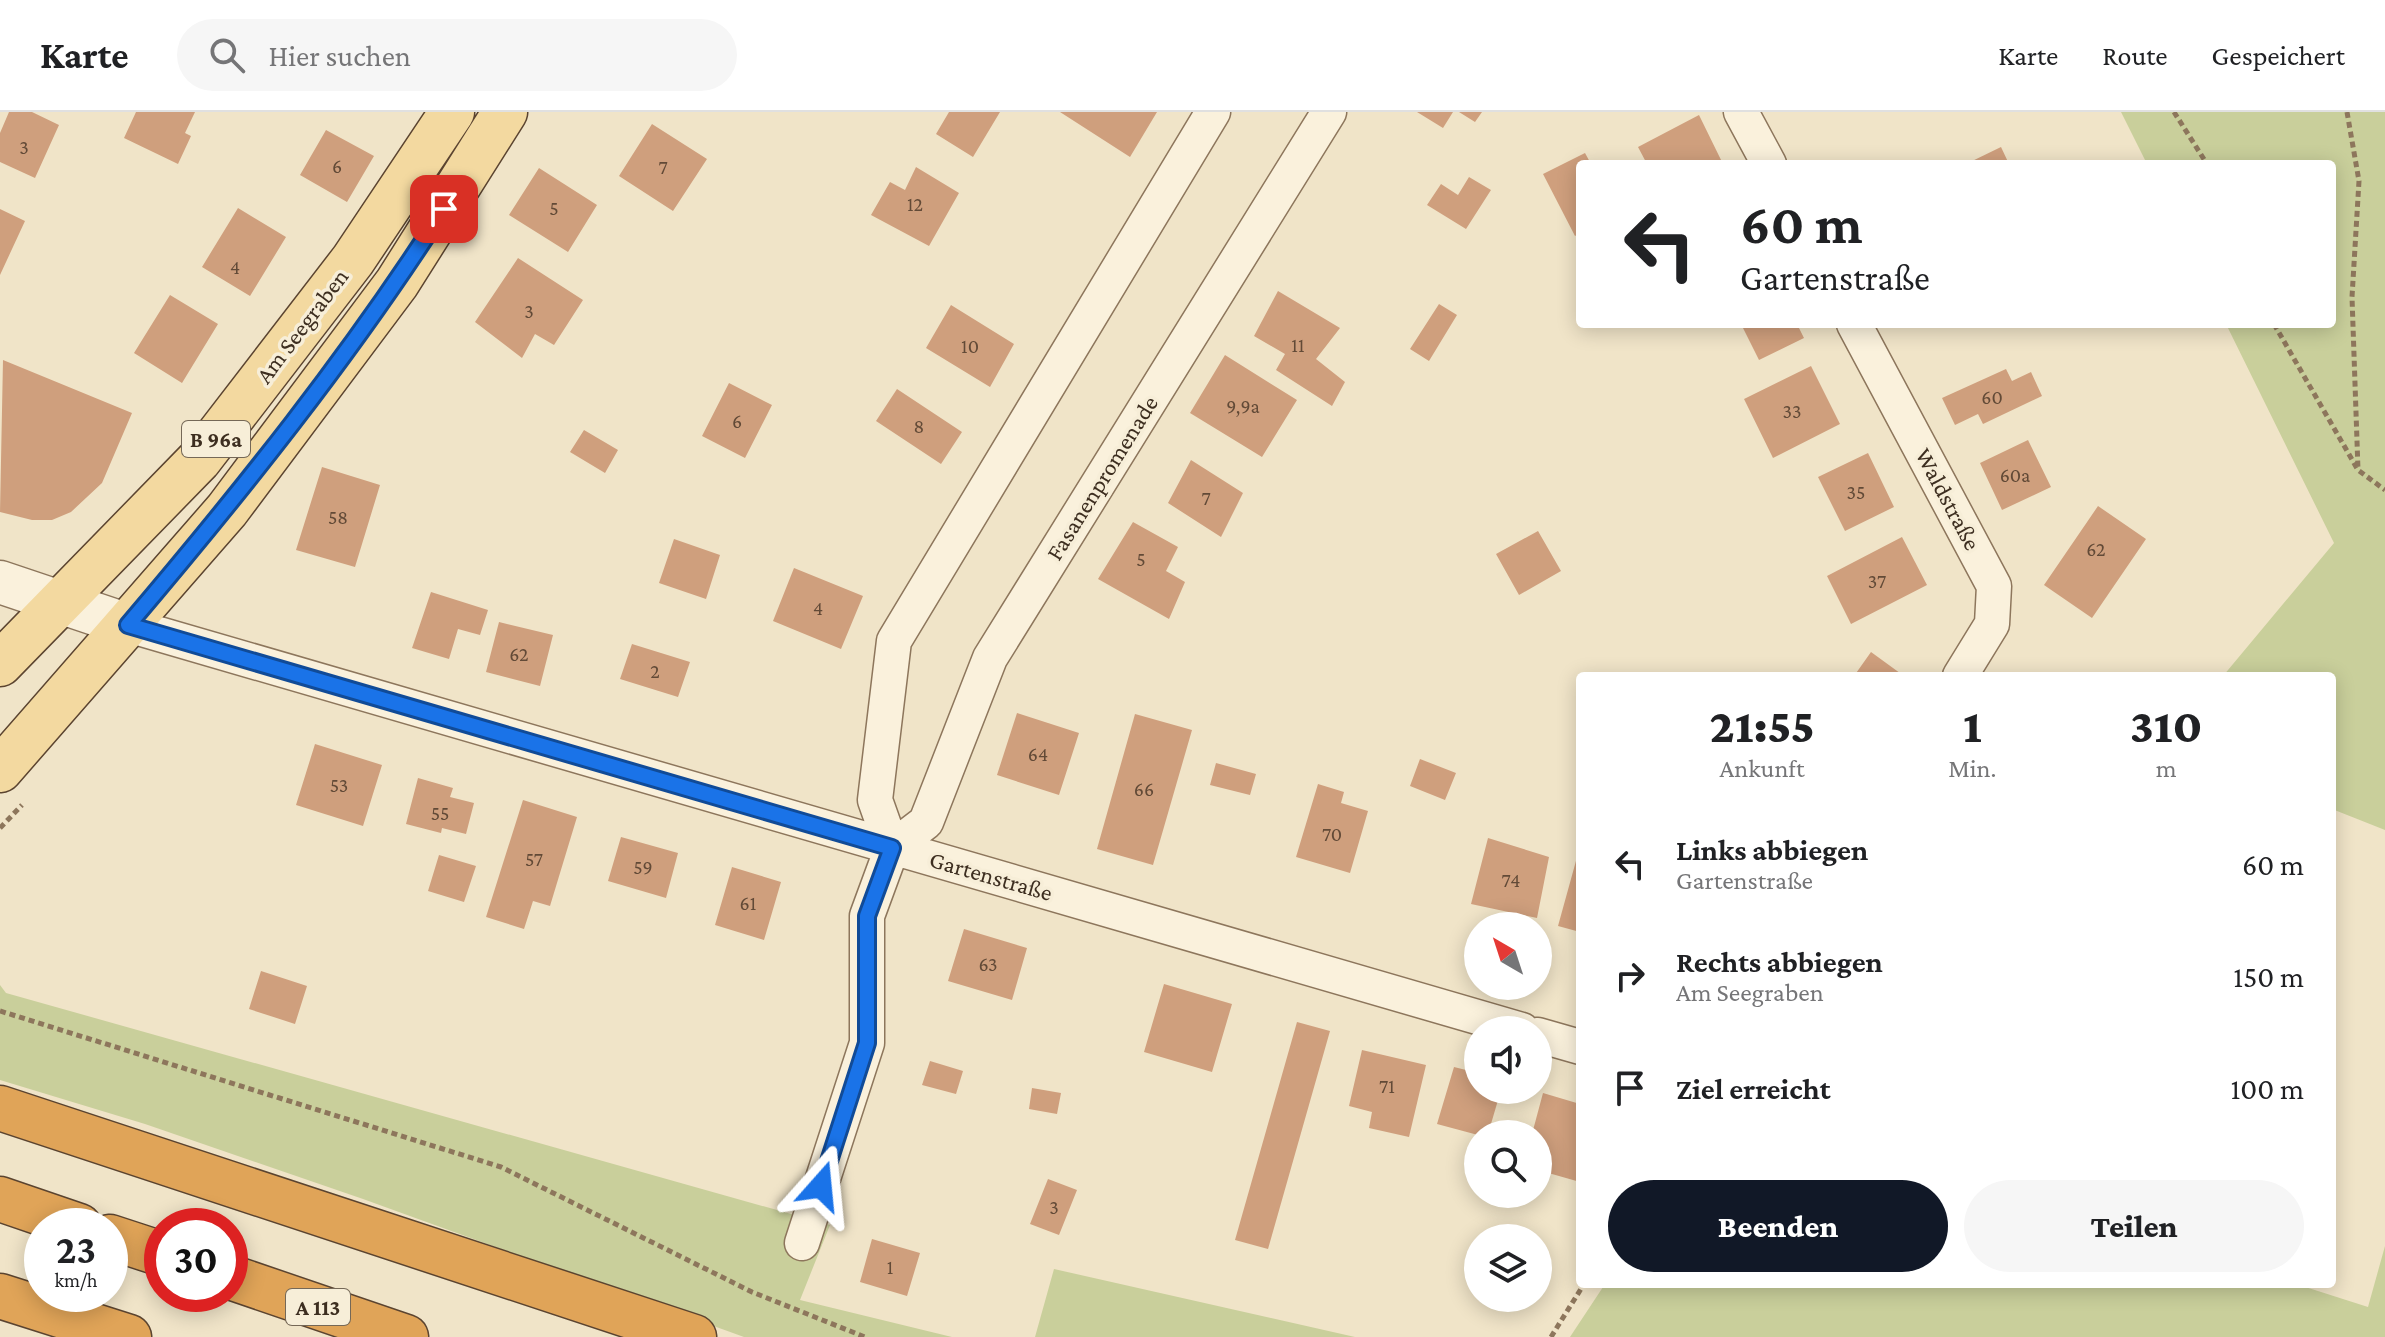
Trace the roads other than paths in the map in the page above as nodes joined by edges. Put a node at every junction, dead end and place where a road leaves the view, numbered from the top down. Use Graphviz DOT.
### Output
graph roads {
  1 [pos="452,112"];
  2 [pos="505,112"];
  3 [pos="1213,112"];
  4 [pos="1329,112"];
  5 [pos="1741,112"];
  6 [pos="1767,160"];
  7 [pos="1856,328"];
  8 [pos="0,582"];
  9 [pos="61,603"];
  10 [pos="128,625"];
  11 [pos="0,664"];
  12 [pos="1962,672"];
  13 [pos="0,770"];
  14 [pos="892,848"];
  15 [pos="1474,1016"];
  16 [pos="1552,1039"];
  17 [pos="1576,1046"];
  18 [pos="0,1108"];
  19 [pos="0,1199"];
  20 [pos="26,1208"];
  21 [pos="802,1243"];
  22 [pos="248,1283"];
  23 [pos="0,1296"];
  24 [pos="129,1337"];
  25 [pos="406,1337"];
  26 [pos="694,1337"];
  1 -- 9 [label="main road, Am Seegraben / B 96a"];
  2 -- 10 [label="main road, B 96a"];
  3 -- 14 [label="street"];
  4 -- 14 [label="street, Fasanenpromenade"];
  5 -- 6 [label="street"];
  7 -- 12 [label="street, Waldstraße"];
  8 -- 9 [label="street, Gartenstraße"];
  9 -- 10 [label="street, Gartenstraße"];
  9 -- 11 [label="main road, Am Seegraben / B 96a"];
  10 -- 13 [label="main road, B 96a"];
  10 -- 14 [label="street, Gartenstraße"];
  14 -- 15 [label="street, Gartenstraße"];
  14 -- 21 [label="street"];
  16 -- 17 [label="street"];
  18 -- 26 [label="highway"];
  19 -- 20 [label="highway"];
  22 -- 25 [label="highway, A 113"];
  23 -- 24 [label="highway"];
}
